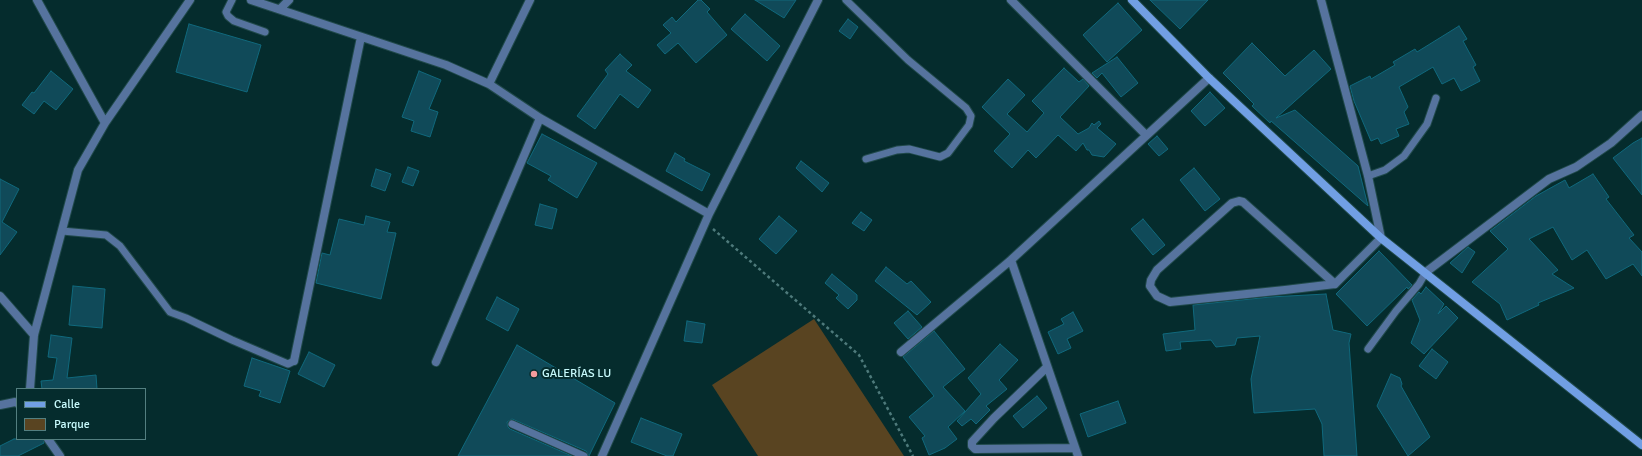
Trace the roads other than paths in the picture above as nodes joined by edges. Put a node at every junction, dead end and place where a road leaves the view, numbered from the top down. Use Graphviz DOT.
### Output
graph roads {
  1 [pos="37,0"];
  2 [pos="190,0"];
  3 [pos="232,0"];
  4 [pos="251,0"];
  5 [pos="289,0"];
  6 [pos="530,0"];
  7 [pos="818,0"];
  8 [pos="846,0"];
  9 [pos="1011,0"];
  10 [pos="1132,0"];
  11 [pos="1321,0"];
  12 [pos="280,9"];
  13 [pos="265,32"];
  14 [pos="361,37"];
  15 [pos="1209,78"];
  16 [pos="490,84"];
  17 [pos="1436,98"];
  18 [pos="1642,115"];
  19 [pos="540,118"];
  20 [pos="105,123"];
  21 [pos="1146,135"];
  22 [pos="866,159"];
  23 [pos="1368,176"];
  24 [pos="708,218"];
  25 [pos="62,231"];
  26 [pos="1381,238"];
  27 [pos="1011,260"];
  28 [pos="1426,272"];
  29 [pos="1335,284"];
  30 [pos="0,296"];
  31 [pos="34,335"];
  32 [pos="1368,349"];
  33 [pos="901,352"];
  34 [pos="294,361"];
  35 [pos="436,362"];
  36 [pos="1047,367"];
  37 [pos="30,388"];
  38 [pos="16,402"];
  39 [pos="0,405"];
  40 [pos="512,424"];
  41 [pos="49,440"];
  42 [pos="1642,445"];
  43 [pos="1077,452"];
  44 [pos="60,456"];
  45 [pos="584,456"];
  46 [pos="602,456"];
  1 -- 20 [label="street"];
  2 -- 20 [label="street"];
  3 -- 13 [label="lane"];
  4 -- 12 [label="street"];
  5 -- 12 [label="street"];
  6 -- 16 [label="street"];
  7 -- 24 [label="street"];
  8 -- 22 [label="lane"];
  9 -- 21 [label="street"];
  10 -- 15 [label="street"];
  11 -- 23 [label="street"];
  12 -- 14 [label="street"];
  14 -- 16 [label="street"];
  14 -- 34 [label="street"];
  15 -- 21 [label="street"];
  15 -- 26 [label="street"];
  16 -- 19 [label="street"];
  17 -- 23 [label="lane"];
  18 -- 28 [label="street"];
  19 -- 24 [label="street"];
  19 -- 35 [label="street"];
  20 -- 25 [label="street"];
  21 -- 27 [label="street"];
  23 -- 26 [label="street"];
  24 -- 46 [label="street"];
  25 -- 31 [label="street"];
  25 -- 34 [label="lane"];
  26 -- 28 [label="street"];
  26 -- 29 [label="street"];
  27 -- 33 [label="street"];
  27 -- 36 [label="street"];
  28 -- 32 [label="lane"];
  28 -- 42 [label="street"];
  29 -- 29 [label="street"];
  30 -- 31 [label="street"];
  31 -- 37 [label="street"];
  36 -- 43 [label="street"];
  36 -- 43 [label="street"];
  38 -- 39 [label="street"];
  40 -- 45 [label="lane"];
  41 -- 44 [label="street"];
}
